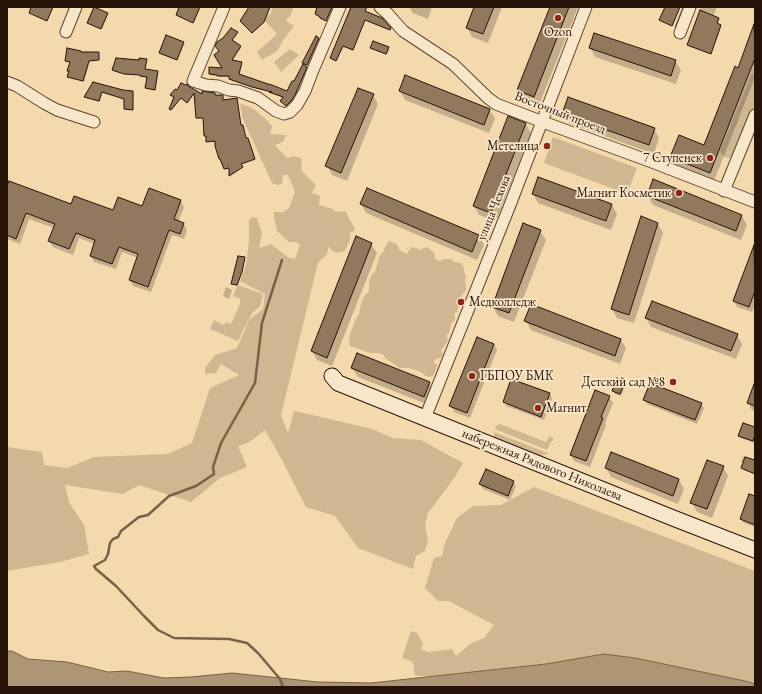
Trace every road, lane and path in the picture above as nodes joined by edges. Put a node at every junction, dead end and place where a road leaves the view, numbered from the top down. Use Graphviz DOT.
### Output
graph roads {
  1 [pos="76,7"];
  2 [pos="224,7"];
  3 [pos="340,7"];
  4 [pos="380,7"];
  5 [pos="586,7"];
  6 [pos="690,7"];
  7 [pos="66,32"];
  8 [pos="680,33"];
  9 [pos="7,82"];
  10 [pos="755,115"];
  11 [pos="94,122"];
  12 [pos="543,122"];
  13 [pos="724,191"];
  14 [pos="755,202"];
  15 [pos="332,376"];
  16 [pos="425,418"];
  17 [pos="755,550"];
  1 -- 7 [label="street"];
  2 -- 3 [label="street"];
  4 -- 12 [label="street, Восточный проезд"];
  5 -- 12 [label="street, улица Чехова"];
  6 -- 8 [label="street"];
  9 -- 11 [label="street"];
  10 -- 13 [label="street"];
  12 -- 13 [label="street, Восточный проезд"];
  12 -- 16 [label="street, улица Чехова"];
  13 -- 14 [label="street, Восточный проезд"];
  15 -- 16 [label="street, набережная Рядового Николаева"];
  16 -- 17 [label="street, набережная Рядового Николаева"];
}
